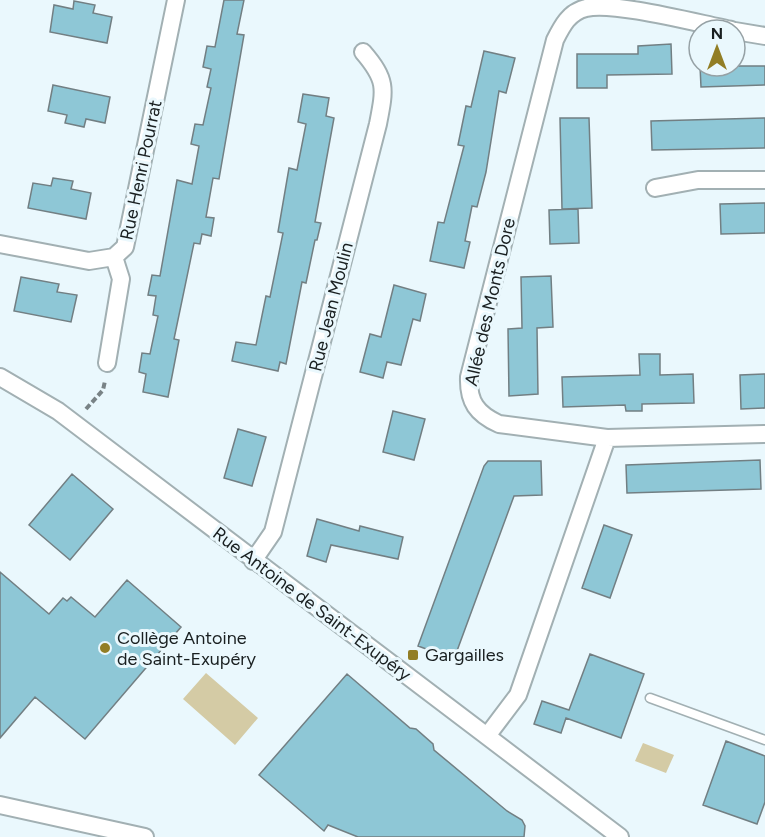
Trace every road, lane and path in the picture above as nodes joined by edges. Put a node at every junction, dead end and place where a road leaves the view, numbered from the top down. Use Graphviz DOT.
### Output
graph roads {
  1 [pos="176,0"];
  2 [pos="687,21"];
  3 [pos="747,33"];
  4 [pos="765,36"];
  5 [pos="363,52"];
  6 [pos="765,180"];
  7 [pos="655,188"];
  8 [pos="0,244"];
  9 [pos="114,257"];
  10 [pos="107,363"];
  11 [pos="0,377"];
  12 [pos="103,390"];
  13 [pos="91,403"];
  14 [pos="765,435"];
  15 [pos="607,438"];
  16 [pos="253,561"];
  17 [pos="650,698"];
  18 [pos="487,736"];
  19 [pos="765,740"];
  20 [pos="0,805"];
  21 [pos="75,830"];
  22 [pos="145,837"];
  23 [pos="620,837"];
  1 -- 9 [label="street, Rue Henri Pourrat"];
  2 -- 15 [label="street, Allée des Monts Dore"];
  3 -- 4 [label="street, Allée des Monts Dore"];
  5 -- 16 [label="street, Rue Jean Moulin"];
  6 -- 7 [label="street"];
  8 -- 9 [label="street, Rue Henri Pourrat"];
  9 -- 10 [label="street"];
  11 -- 16 [label="street, Rue Antoine de Saint-Exupéry"];
  12 -- 13 [label="path"];
  14 -- 15 [label="street, Allée des Monts Dore"];
  15 -- 18 [label="street"];
  16 -- 18 [label="street, Rue Antoine de Saint-Exupéry"];
  17 -- 19 [label="lane"];
  18 -- 23 [label="street, Rue Antoine de Saint-Exupéry"];
  20 -- 21 [label="street"];
  21 -- 22 [label="street"];
}
